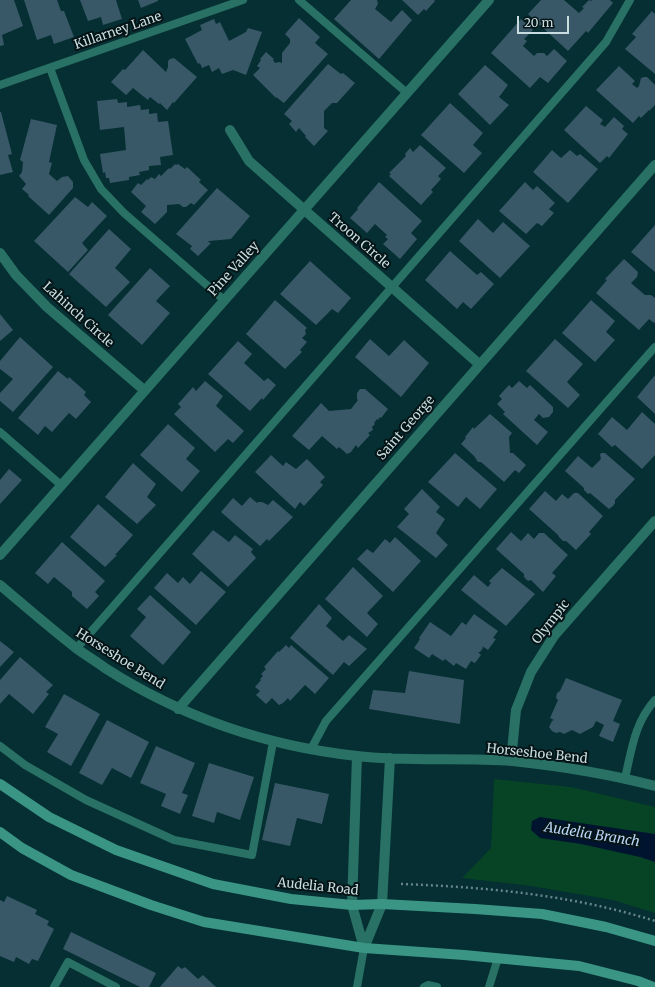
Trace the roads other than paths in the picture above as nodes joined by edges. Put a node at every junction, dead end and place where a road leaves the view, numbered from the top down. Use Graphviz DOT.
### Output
graph roads {
  1 [pos="243,0"];
  2 [pos="298,0"];
  3 [pos="489,0"];
  4 [pos="630,0"];
  5 [pos="50,68"];
  6 [pos="0,85"];
  7 [pos="407,93"];
  8 [pos="230,130"];
  9 [pos="655,165"];
  10 [pos="304,210"];
  11 [pos="0,253"];
  12 [pos="393,287"];
  13 [pos="224,300"];
  14 [pos="655,347"];
  15 [pos="480,364"];
  16 [pos="144,390"];
  17 [pos="0,432"];
  18 [pos="61,484"];
  19 [pos="655,521"];
  20 [pos="0,555"];
  21 [pos="0,585"];
  22 [pos="76,649"];
  23 [pos="655,700"];
  24 [pos="178,709"];
  25 [pos="273,742"];
  26 [pos="0,746"];
  27 [pos="311,749"];
  28 [pos="357,756"];
  29 [pos="390,758"];
  30 [pos="511,761"];
  31 [pos="625,778"];
  32 [pos="0,784"];
  33 [pos="655,786"];
  34 [pos="0,832"];
  35 [pos="382,904"];
  36 [pos="352,905"];
  37 [pos="655,941"];
  38 [pos="364,948"];
  39 [pos="498,958"];
  40 [pos="54,987"];
  41 [pos="116,987"];
  42 [pos="357,987"];
  43 [pos="424,987"];
  44 [pos="437,987"];
  45 [pos="489,987"];
  46 [pos="653,987"];
  1 -- 5 [label="lane, Killarney Lane"];
  2 -- 7 [label="lane"];
  3 -- 7 [label="street, Pine Valley"];
  4 -- 12 [label="lane"];
  5 -- 6 [label="lane, Killarney Lane"];
  5 -- 13 [label="lane"];
  7 -- 10 [label="street, Pine Valley"];
  8 -- 10 [label="street, Troon Circle"];
  9 -- 15 [label="street, Saint George"];
  10 -- 12 [label="street, Troon Circle"];
  10 -- 13 [label="street, Pine Valley"];
  11 -- 16 [label="street, Lahinch Circle"];
  12 -- 15 [label="street, Troon Circle"];
  12 -- 22 [label="lane"];
  13 -- 16 [label="street, Pine Valley"];
  14 -- 27 [label="lane"];
  15 -- 24 [label="street, Saint George"];
  16 -- 18 [label="street, Pine Valley"];
  17 -- 18 [label="lane"];
  18 -- 20 [label="street, Pine Valley"];
  19 -- 30 [label="street, Olympic"];
  21 -- 22 [label="street, Horseshoe Bend"];
  22 -- 24 [label="street, Horseshoe Bend"];
  23 -- 31 [label="lane"];
  24 -- 25 [label="street, Horseshoe Bend"];
  25 -- 26 [label="lane"];
  25 -- 27 [label="street, Horseshoe Bend"];
  27 -- 28 [label="street, Horseshoe Bend"];
  28 -- 29 [label="street, Horseshoe Bend"];
  28 -- 36 [label="street"];
  29 -- 30 [label="street, Horseshoe Bend"];
  29 -- 35 [label="street"];
  30 -- 31 [label="street, Horseshoe Bend"];
  31 -- 33 [label="street, Horseshoe Bend"];
  32 -- 36 [label="main road, Audelia Road"];
  34 -- 38 [label="main road"];
  35 -- 36 [label="main road, Audelia Road"];
  35 -- 37 [label="main road, Audelia Road"];
  35 -- 38 [label="street"];
  36 -- 38 [label="street"];
  38 -- 39 [label="main road"];
  38 -- 42 [label="lane"];
  39 -- 45 [label="lane"];
  39 -- 46 [label="main road"];
  40 -- 41 [label="lane"];
  43 -- 44 [label="lane"];
}
